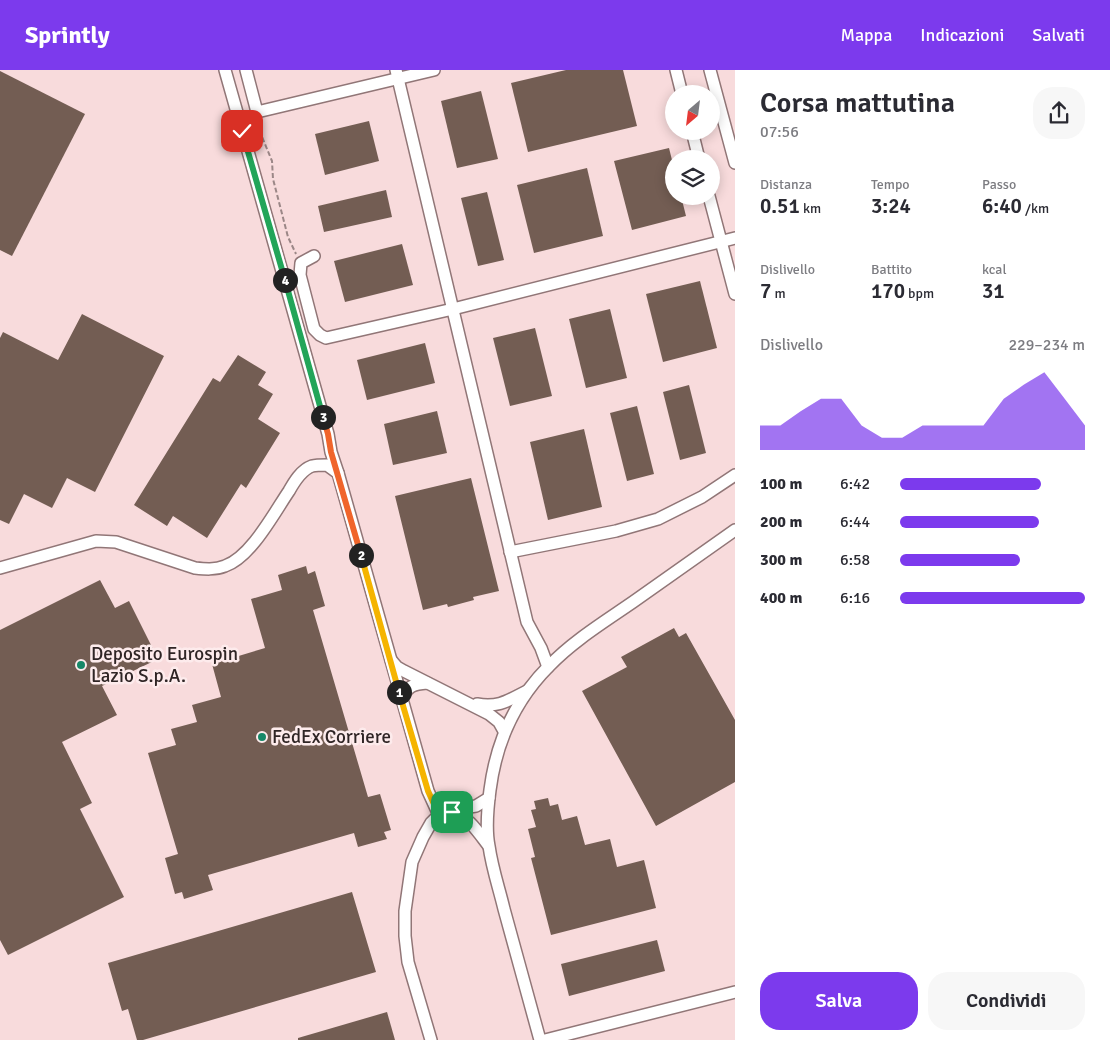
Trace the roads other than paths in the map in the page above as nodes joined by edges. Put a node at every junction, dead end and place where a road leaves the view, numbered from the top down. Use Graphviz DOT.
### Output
graph roads {
  1 [pos="225,70"];
  2 [pos="246,70"];
  3 [pos="434,70"];
  4 [pos="676,70"];
  5 [pos="710,70"];
  6 [pos="397,74"];
  7 [pos="680,85"];
  8 [pos="735,163"];
  9 [pos="711,205"];
  10 [pos="735,238"];
  11 [pos="721,241"];
  12 [pos="314,256"];
  13 [pos="735,294"];
  14 [pos="453,309"];
  15 [pos="338,473"];
  16 [pos="735,475"];
  17 [pos="735,530"];
  18 [pos="510,552"];
  19 [pos="0,568"];
  20 [pos="541,648"];
  21 [pos="566,650"];
  22 [pos="390,658"];
  23 [pos="548,667"];
  24 [pos="427,683"];
  25 [pos="528,690"];
  26 [pos="401,699"];
  27 [pos="470,703"];
  28 [pos="504,731"];
  29 [pos="489,798"];
  30 [pos="452,812"];
  31 [pos="439,815"];
  32 [pos="488,844"];
  33 [pos="735,992"];
  34 [pos="431,1040"];
  35 [pos="540,1040"];
  36 [pos="545,1040"];
  1 -- 15 [label="street"];
  2 -- 6 [label="street"];
  3 -- 6 [label="street"];
  4 -- 7 [label="street"];
  5 -- 8 [label="street"];
  6 -- 14 [label="street"];
  9 -- 11 [label="street"];
  10 -- 11 [label="street"];
  11 -- 13 [label="street"];
  11 -- 14 [label="street"];
  12 -- 14 [label="street"];
  14 -- 18 [label="street"];
  15 -- 19 [label="street"];
  15 -- 22 [label="street"];
  16 -- 18 [label="street"];
  17 -- 21 [label="street"];
  18 -- 20 [label="street"];
  20 -- 21 [label="street"];
  20 -- 23 [label="street"];
  21 -- 23 [label="street"];
  22 -- 24 [label="street"];
  22 -- 26 [label="street"];
  23 -- 25 [label="street"];
  24 -- 26 [label="street"];
  24 -- 27 [label="street"];
  25 -- 27 [label="street"];
  25 -- 28 [label="street"];
  26 -- 31 [label="street"];
  27 -- 28 [label="street"];
  28 -- 29 [label="street"];
  29 -- 30 [label="street"];
  29 -- 32 [label="street"];
  30 -- 31 [label="street"];
  30 -- 32 [label="street"];
  31 -- 34 [label="street"];
  32 -- 35 [label="street"];
  33 -- 36 [label="street"];
}
